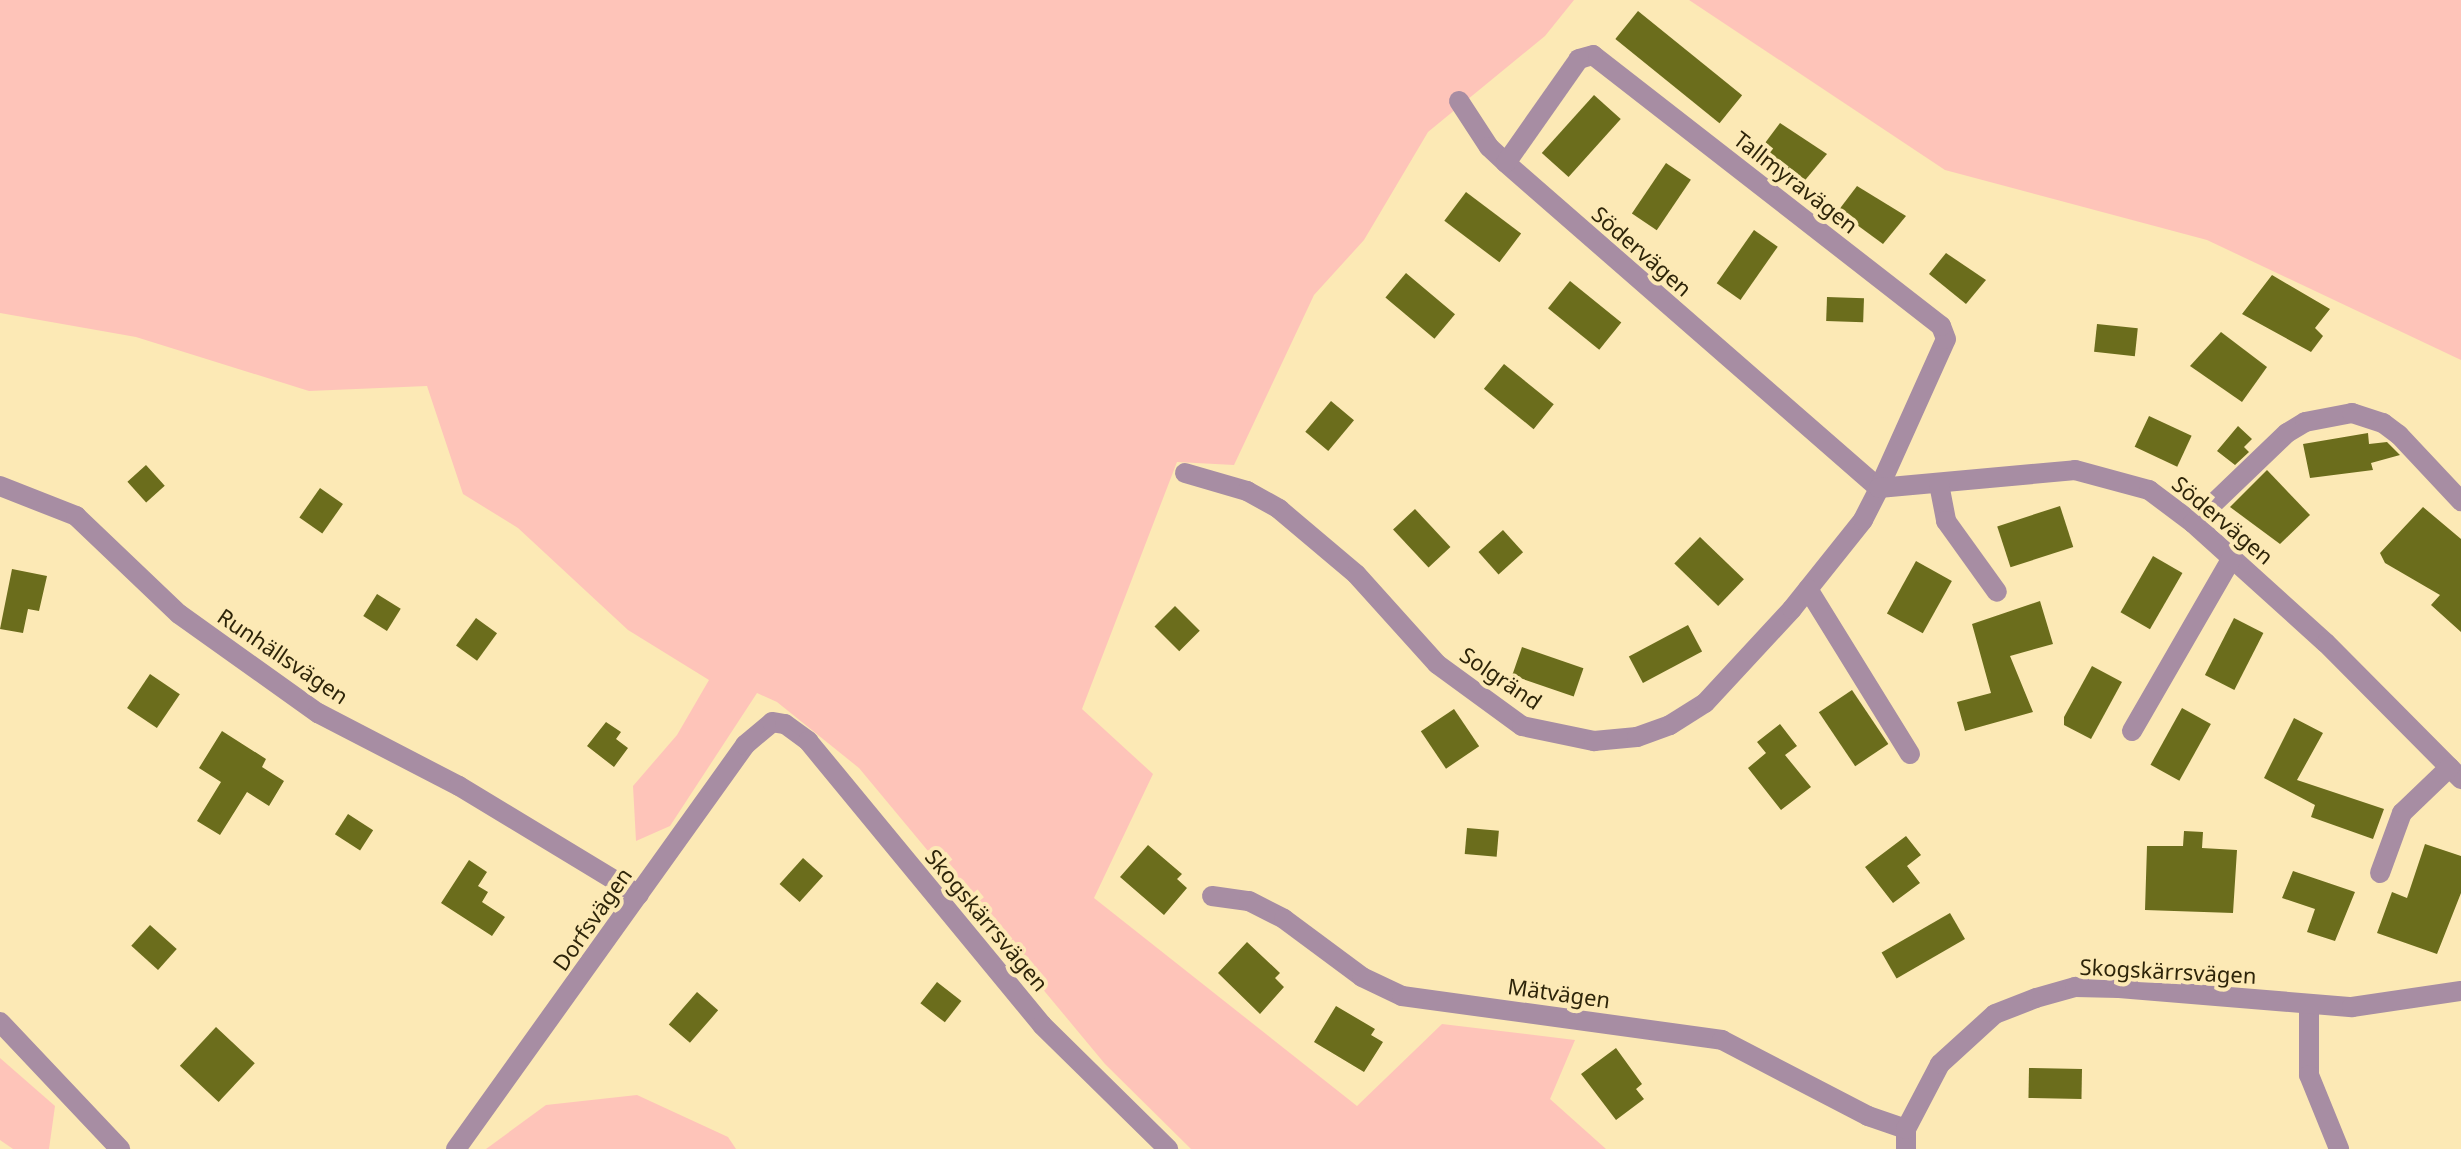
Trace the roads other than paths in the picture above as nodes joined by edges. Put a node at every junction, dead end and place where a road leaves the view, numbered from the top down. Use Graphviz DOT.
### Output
graph roads {
  1 [pos="1459,101"];
  2 [pos="1506,163"];
  3 [pos="1185,473"];
  4 [pos="1939,484"];
  5 [pos="0,486"];
  6 [pos="1879,488"];
  7 [pos="2461,501"];
  8 [pos="2193,523"];
  9 [pos="2232,558"];
  10 [pos="1808,589"];
  11 [pos="1997,592"];
  12 [pos="772,722"];
  13 [pos="2132,731"];
  14 [pos="1910,754"];
  15 [pos="2456,773"];
  16 [pos="2380,873"];
  17 [pos="639,895"];
  18 [pos="1212,896"];
  19 [pos="2461,991"];
  20 [pos="2309,1005"];
  21 [pos="0,1022"];
  22 [pos="1906,1139"];
  23 [pos="120,1149"];
  24 [pos="456,1149"];
  25 [pos="1168,1149"];
  26 [pos="2339,1149"];
  1 -- 2 [label="street, Södervägen"];
  2 -- 6 [label="street, Södervägen"];
  2 -- 6 [label="street, Tallmyravägen"];
  3 -- 10 [label="street, Solgränd"];
  4 -- 6 [label="street, Södervägen"];
  4 -- 8 [label="street, Södervägen"];
  4 -- 11 [label="street"];
  5 -- 17 [label="street, Runhällsvägen"];
  6 -- 10 [label="street, Solgränd"];
  7 -- 8 [label="street"];
  8 -- 9 [label="street, Södervägen"];
  9 -- 13 [label="street"];
  9 -- 15 [label="street, Södervägen"];
  10 -- 14 [label="street"];
  12 -- 17 [label="street, Dorfsvägen"];
  12 -- 25 [label="street, Skogskärrsvägen"];
  15 -- 16 [label="street"];
  17 -- 24 [label="street, Dorfsvägen"];
  18 -- 22 [label="street, Mätvägen"];
  19 -- 20 [label="street, Skogskärrsvägen"];
  20 -- 22 [label="street, Skogskärrsvägen"];
  20 -- 26 [label="street"];
  21 -- 23 [label="street"];
}
